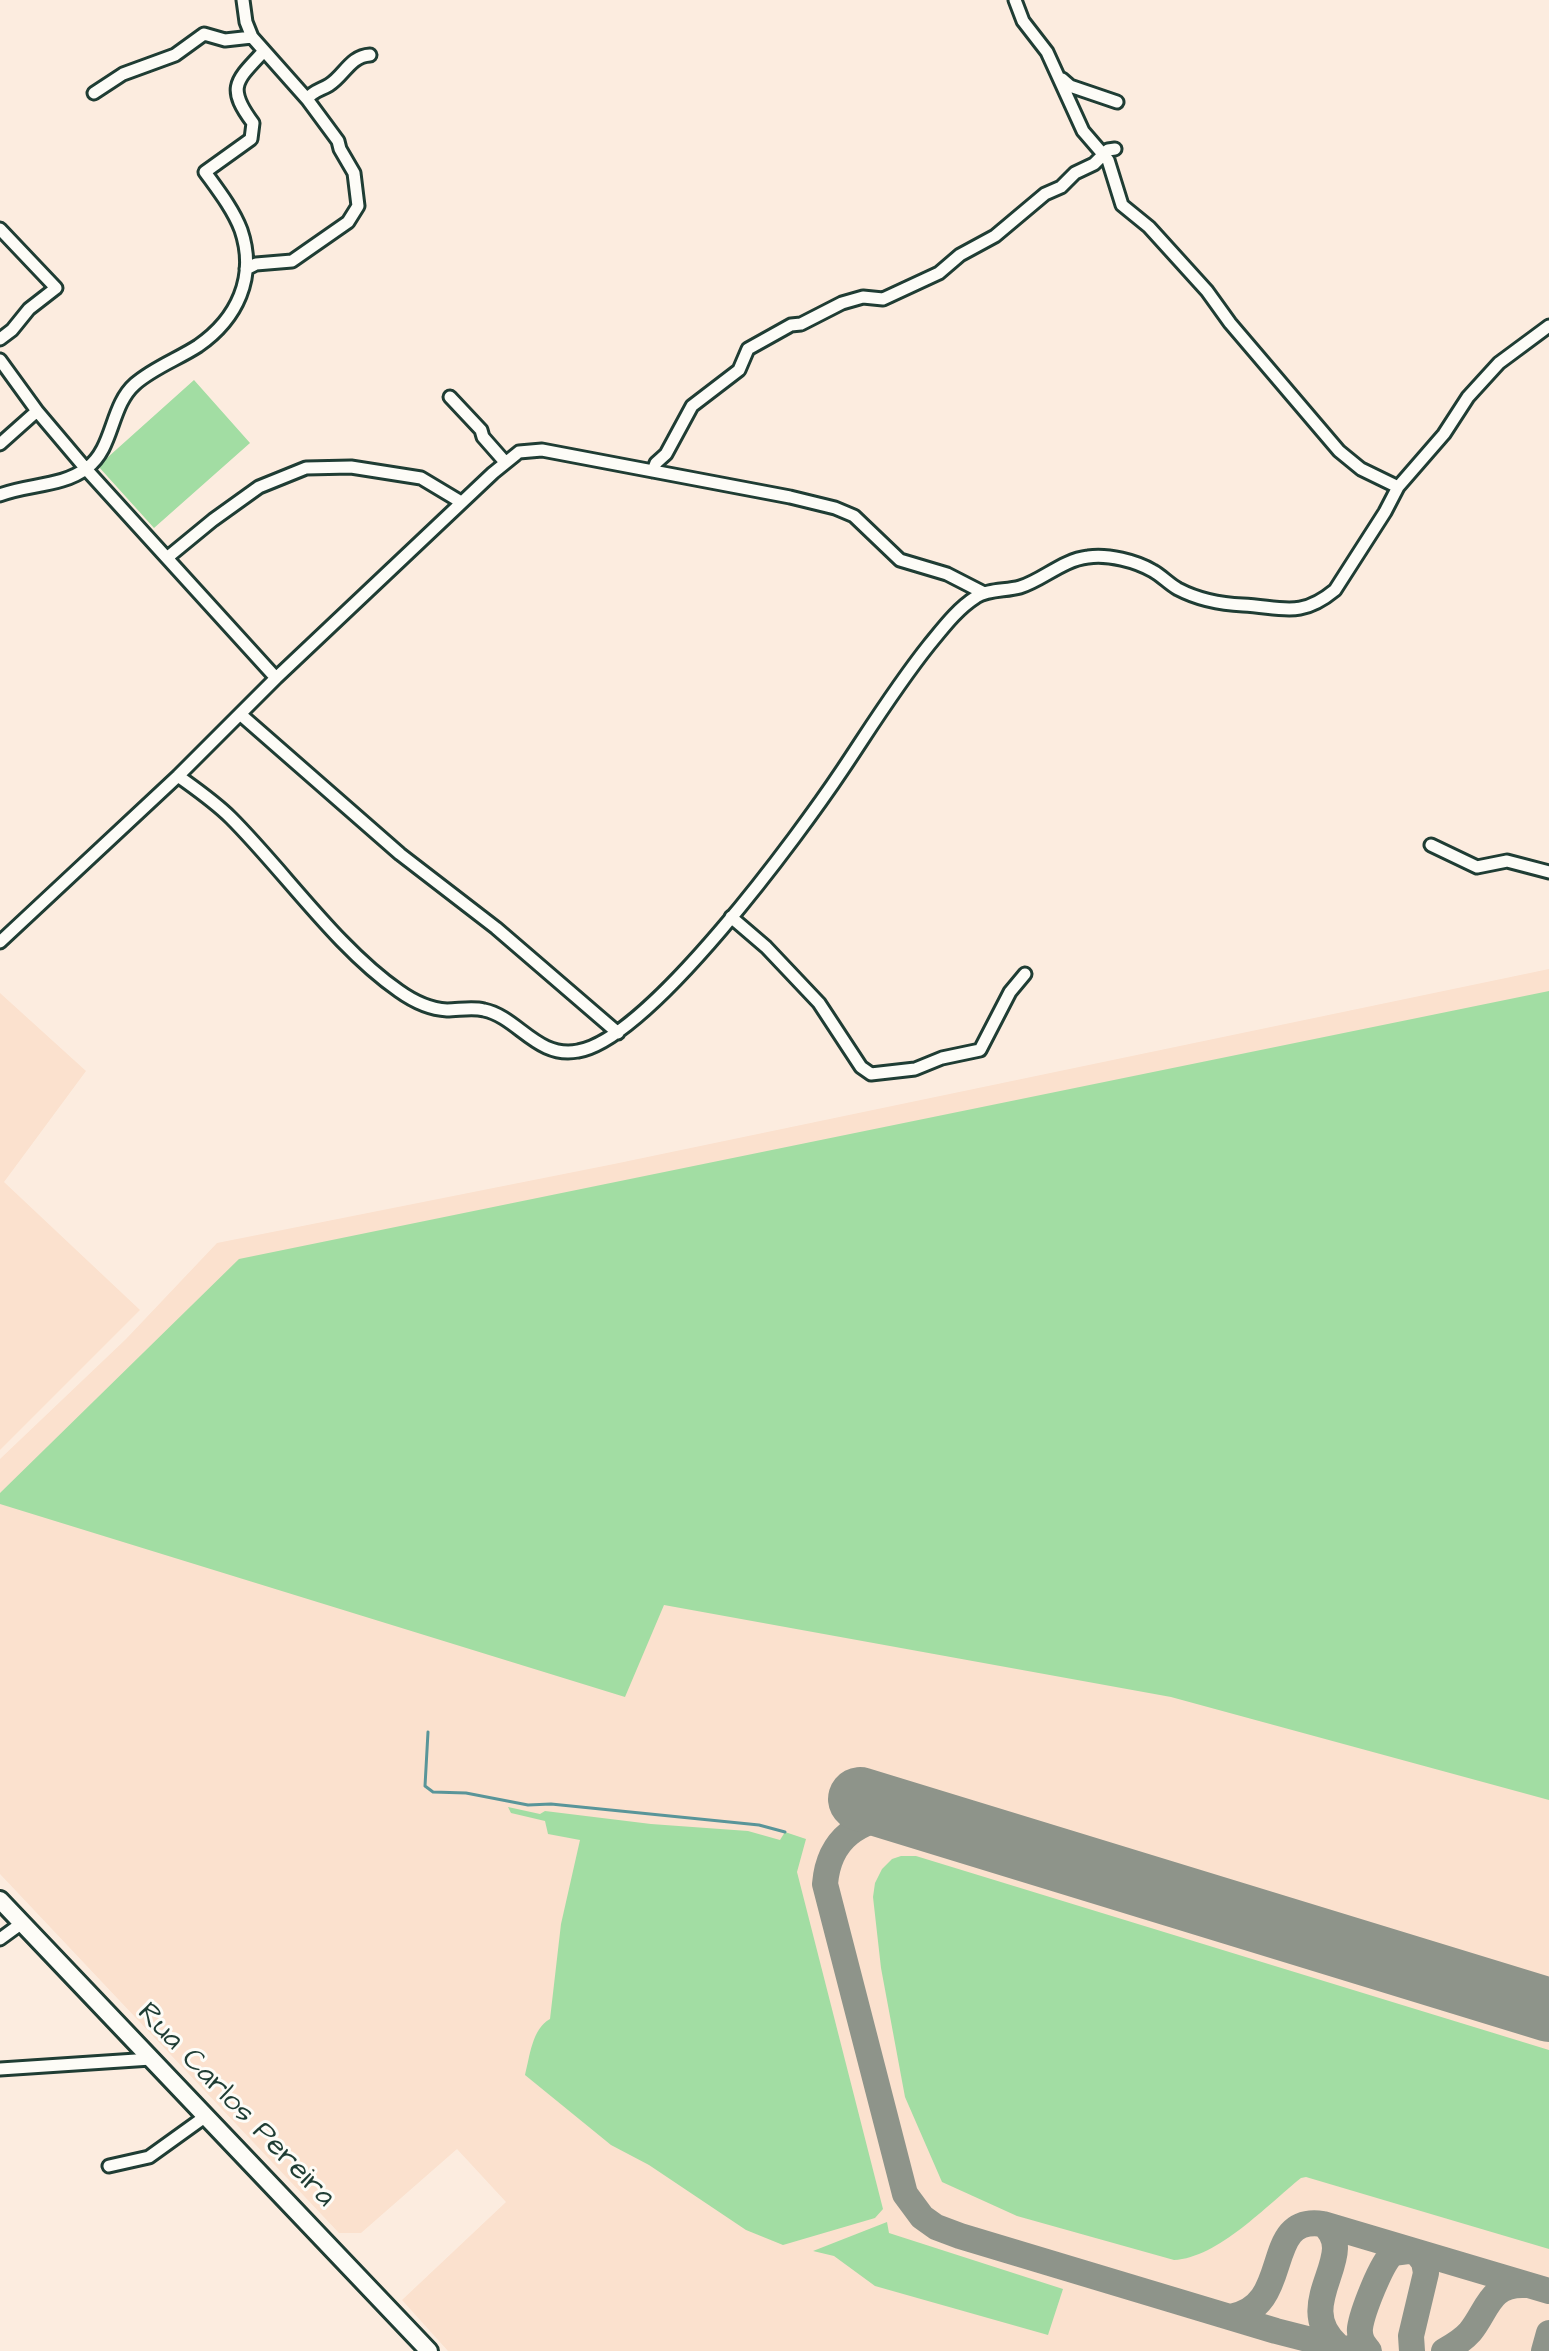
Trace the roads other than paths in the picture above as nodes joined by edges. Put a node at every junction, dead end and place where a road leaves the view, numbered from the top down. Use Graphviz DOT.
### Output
graph roads {
  1 [pos="243,0"];
  2 [pos="1015,0"];
  3 [pos="252,37"];
  4 [pos="264,51"];
  5 [pos="370,55"];
  6 [pos="1059,76"];
  7 [pos="94,93"];
  8 [pos="307,99"];
  9 [pos="1117,102"];
  10 [pos="1109,151"];
  11 [pos="0,229"];
  12 [pos="246,269"];
  13 [pos="1549,326"];
  14 [pos="0,339"];
  15 [pos="0,360"];
  16 [pos="450,397"];
  17 [pos="37,411"];
  18 [pos="0,444"];
  19 [pos="505,462"];
  20 [pos="86,469"];
  21 [pos="653,471"];
  22 [pos="1398,487"];
  23 [pos="0,495"];
  24 [pos="461,502"];
  25 [pos="168,557"];
  26 [pos="984,593"];
  27 [pos="276,678"];
  28 [pos="240,714"];
  29 [pos="178,776"];
  30 [pos="1431,845"];
  31 [pos="1549,872"];
  32 [pos="731,917"];
  33 [pos="0,942"];
  34 [pos="1025,974"];
  35 [pos="618,1033"];
  36 [pos="0,1900"];
  37 [pos="22,1923"];
  38 [pos="0,1939"];
  39 [pos="151,2059"];
  40 [pos="0,2069"];
  41 [pos="206,2116"];
  42 [pos="109,2166"];
  43 [pos="426,2350"];
  1 -- 3 [label="street"];
  2 -- 6 [label="street"];
  3 -- 4 [label="street"];
  3 -- 7 [label="street"];
  4 -- 8 [label="street"];
  4 -- 12 [label="street"];
  5 -- 8 [label="street"];
  6 -- 9 [label="street"];
  6 -- 10 [label="street"];
  8 -- 12 [label="street"];
  10 -- 21 [label="street"];
  10 -- 22 [label="street"];
  11 -- 14 [label="street"];
  12 -- 20 [label="street"];
  13 -- 22 [label="street"];
  15 -- 17 [label="street"];
  16 -- 19 [label="street"];
  17 -- 18 [label="street"];
  17 -- 20 [label="street"];
  19 -- 21 [label="street"];
  19 -- 24 [label="street"];
  20 -- 23 [label="street"];
  20 -- 25 [label="street"];
  21 -- 26 [label="street"];
  22 -- 26 [label="street"];
  24 -- 25 [label="street"];
  24 -- 27 [label="street"];
  25 -- 27 [label="street"];
  26 -- 32 [label="street"];
  27 -- 28 [label="street"];
  28 -- 29 [label="street"];
  28 -- 35 [label="street"];
  29 -- 33 [label="street"];
  29 -- 35 [label="street"];
  30 -- 31 [label="street"];
  32 -- 34 [label="street"];
  32 -- 35 [label="street"];
  36 -- 37 [label="main road, Rua Carlos Pereira"];
  37 -- 38 [label="street"];
  37 -- 39 [label="main road, Rua Carlos Pereira"];
  39 -- 40 [label="street"];
  39 -- 41 [label="main road, Rua Carlos Pereira"];
  41 -- 42 [label="street"];
  41 -- 43 [label="main road, Rua Carlos Pereira"];
}
